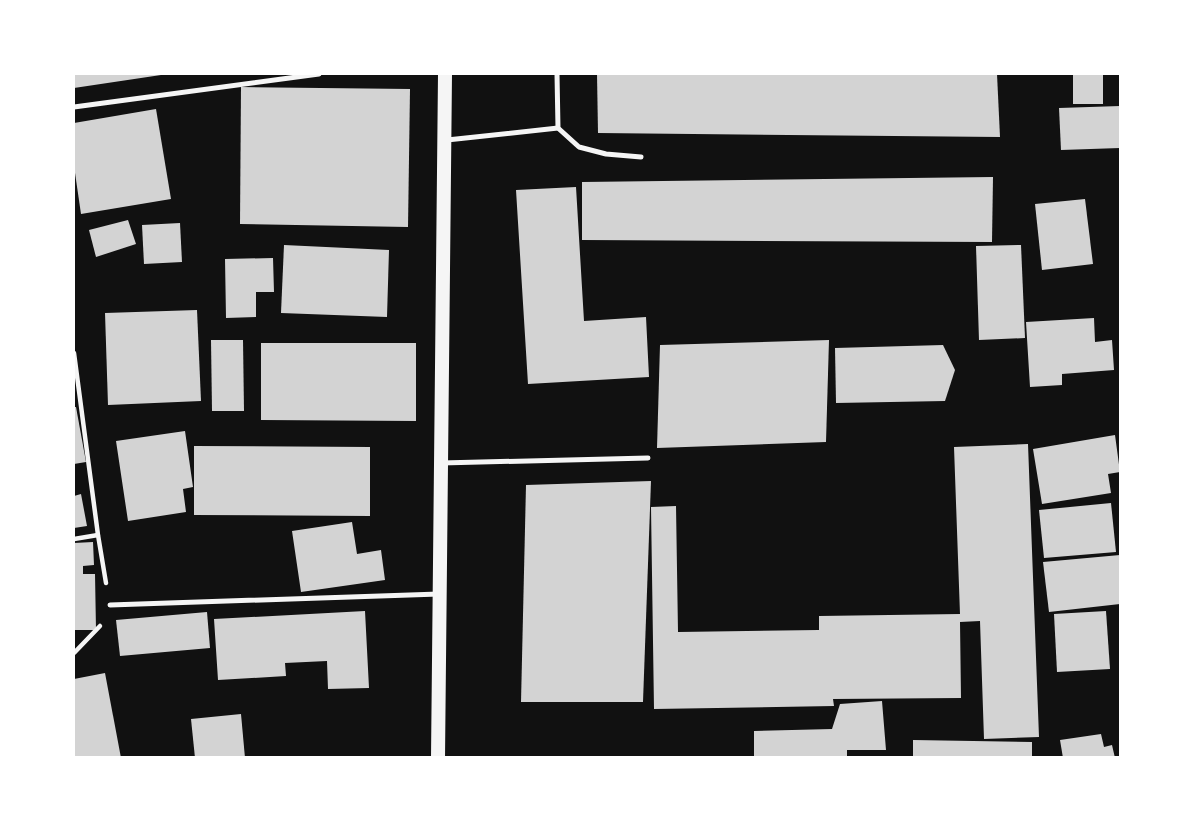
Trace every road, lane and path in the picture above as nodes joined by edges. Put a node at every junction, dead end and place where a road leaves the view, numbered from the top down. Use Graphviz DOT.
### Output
graph roads {
  1 [pos="319,74"];
  2 [pos="445,74"];
  3 [pos="557,74"];
  4 [pos="74,107"];
  5 [pos="558,128"];
  6 [pos="444,140"];
  7 [pos="641,157"];
  8 [pos="74,354"];
  9 [pos="648,458"];
  10 [pos="441,463"];
  11 [pos="98,535"];
  12 [pos="74,539"];
  13 [pos="440,594"];
  14 [pos="110,605"];
  15 [pos="74,653"];
  16 [pos="438,758"];
  1 -- 4 [label="lane"];
  2 -- 6 [label="main road"];
  3 -- 5 [label="lane"];
  5 -- 6 [label="lane"];
  5 -- 7 [label="lane"];
  6 -- 10 [label="main road"];
  8 -- 11 [label="path"];
  9 -- 10 [label="lane"];
  10 -- 13 [label="main road"];
  11 -- 12 [label="path"];
  11 -- 14 [label="path"];
  13 -- 14 [label="lane"];
  13 -- 16 [label="main road"];
  14 -- 15 [label="path"];
}
